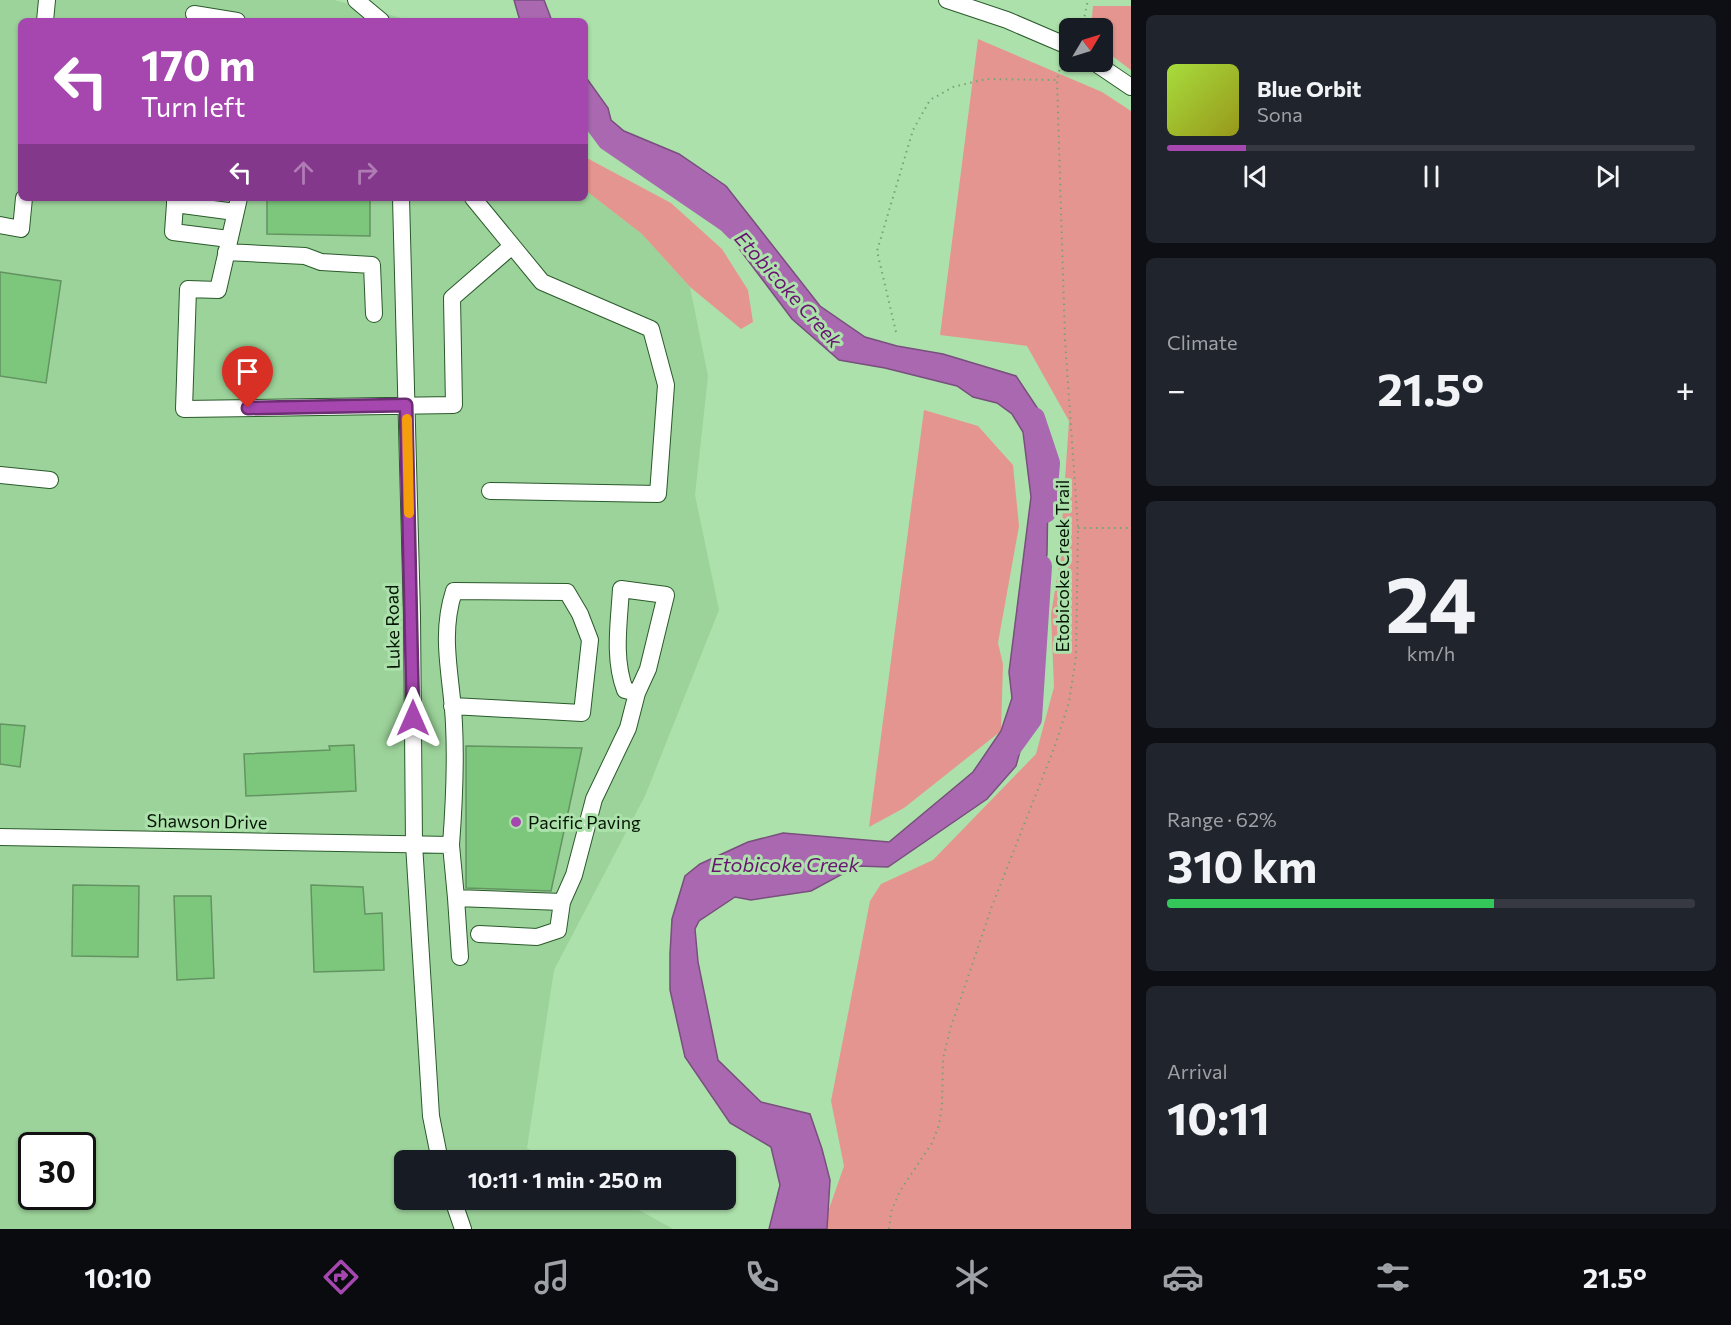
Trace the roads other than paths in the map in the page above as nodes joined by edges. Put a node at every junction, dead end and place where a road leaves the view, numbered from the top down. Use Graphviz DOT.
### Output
graph roads {
  1 [pos="47,0"];
  2 [pos="356,0"];
  3 [pos="947,0"];
  4 [pos="194,14"];
  5 [pos="45,18"];
  6 [pos="219,18"];
  7 [pos="377,18"];
  8 [pos="1059,48"];
  9 [pos="1109,72"];
  10 [pos="1131,87"];
  11 [pos="24,201"];
  12 [pos="175,201"];
  13 [pos="400,201"];
  14 [pos="475,201"];
  15 [pos="237,205"];
  16 [pos="0,225"];
  17 [pos="227,245"];
  18 [pos="512,246"];
  19 [pos="374,314"];
  20 [pos="406,405"];
  21 [pos="0,475"];
  22 [pos="50,480"];
  23 [pos="490,491"];
  24 [pos="637,693"];
  25 [pos="452,706"];
  26 [pos="0,837"];
  27 [pos="414,844"];
  28 [pos="451,845"];
  29 [pos="456,898"];
  30 [pos="562,902"];
  31 [pos="479,934"];
  32 [pos="460,957"];
  33 [pos="438,1150"];
  34 [pos="456,1210"];
  35 [pos="463,1229"];
  1 -- 5 [label="street"];
  2 -- 7 [label="street"];
  3 -- 8 [label="street"];
  4 -- 6 [label="street"];
  9 -- 10 [label="street"];
  11 -- 16 [label="street"];
  12 -- 15 [label="street"];
  12 -- 17 [label="street"];
  13 -- 20 [label="street, Luke Road"];
  14 -- 18 [label="street"];
  15 -- 17 [label="street"];
  17 -- 19 [label="street"];
  17 -- 20 [label="street"];
  18 -- 20 [label="street"];
  18 -- 23 [label="street"];
  20 -- 27 [label="street, Luke Road"];
  21 -- 22 [label="street"];
  24 -- 24 [label="street"];
  24 -- 30 [label="street"];
  25 -- 25 [label="street"];
  25 -- 28 [label="street"];
  26 -- 27 [label="street, Shawson Drive"];
  27 -- 28 [label="street, Shawson Drive"];
  27 -- 33 [label="street, Luke Road"];
  28 -- 29 [label="street"];
  29 -- 30 [label="street"];
  29 -- 32 [label="street"];
  30 -- 31 [label="street"];
  34 -- 35 [label="street"];
}
